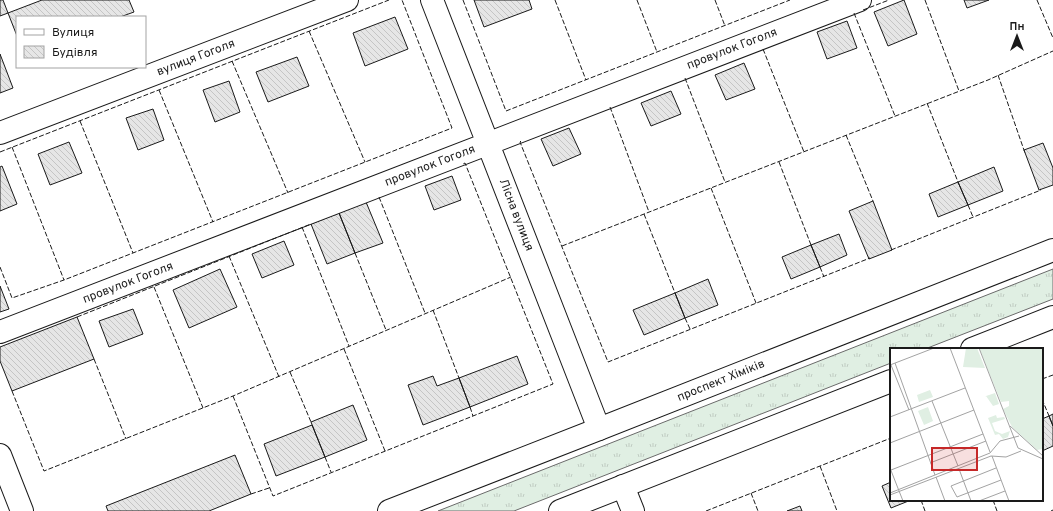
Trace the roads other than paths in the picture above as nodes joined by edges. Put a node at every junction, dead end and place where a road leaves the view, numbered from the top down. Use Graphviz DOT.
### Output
graph roads {
  1 [pos="347,0"];
  2 [pos="432,0"];
  3 [pos="860,0"];
  4 [pos="0,133"];
  5 [pos="488,144"];
  6 [pos="1053,250"];
  7 [pos="1053,317"];
  8 [pos="0,332"];
  9 [pos="975,348"];
  10 [pos="890,381"];
  11 [pos="599,429"];
  12 [pos="0,455"];
  13 [pos="623,486"];
  14 [pos="22,511"];
  15 [pos="389,511"];
  16 [pos="560,511"];
  17 [pos="633,511"];
  1 -- 4 [label="street, вулиця Гоголя"];
  2 -- 5 [label="street, Лісна вулиця"];
  3 -- 5 [label="street, провулок Гоголя"];
  5 -- 8 [label="street, провулок Гоголя"];
  5 -- 11 [label="street, Лісна вулиця"];
  6 -- 11 [label="street, проспект Хіміків"];
  7 -- 9 [label="street"];
  10 -- 13 [label="street"];
  11 -- 15 [label="street, проспект Хіміків"];
  12 -- 14 [label="street"];
  13 -- 16 [label="street"];
  13 -- 17 [label="street"];
}
